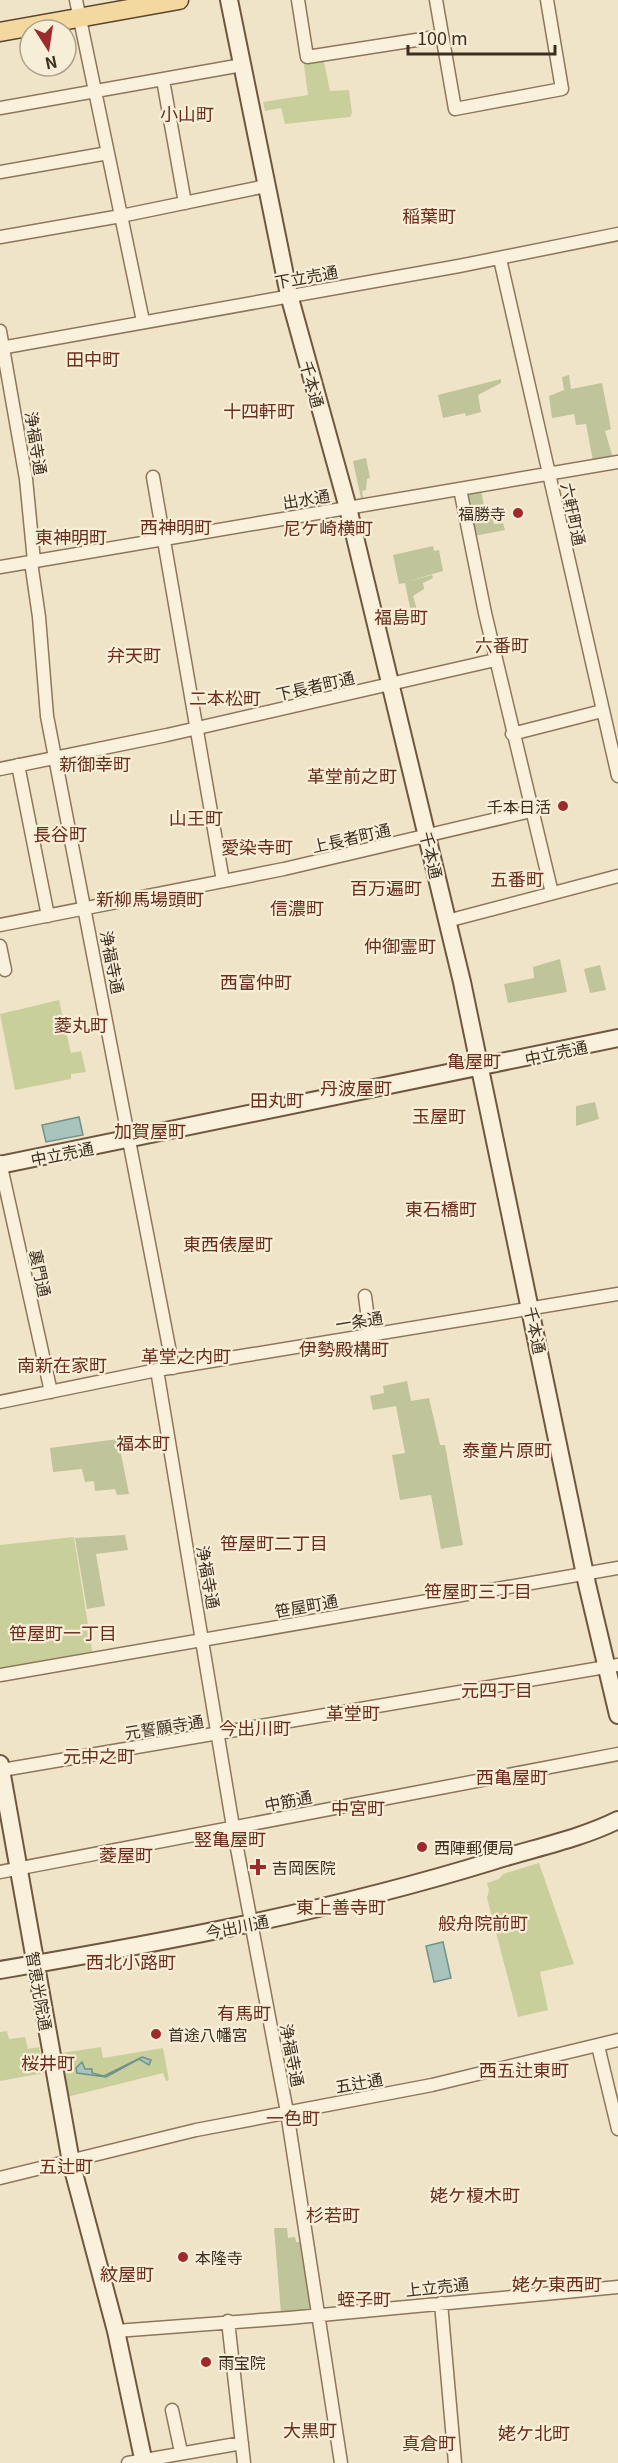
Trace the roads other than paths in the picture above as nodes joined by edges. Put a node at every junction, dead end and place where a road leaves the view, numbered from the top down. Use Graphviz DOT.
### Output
graph roads {
  1 [pos="178,0"];
  2 [pos="229,0"];
  3 [pos="298,0"];
  4 [pos="436,0"];
  5 [pos="547,0"];
  6 [pos="77,9"];
  7 [pos="0,32"];
  8 [pos="442,36"];
  9 [pos="242,65"];
  10 [pos="163,80"];
  11 [pos="95,92"];
  12 [pos="0,108"];
  13 [pos="108,153"];
  14 [pos="0,172"];
  15 [pos="266,186"];
  16 [pos="185,203"];
  17 [pos="121,216"];
  18 [pos="618,234"];
  19 [pos="0,237"];
  20 [pos="500,258"];
  21 [pos="289,295"];
  22 [pos="143,321"];
  23 [pos="0,331"];
  24 [pos="2,348"];
  25 [pos="618,462"];
  26 [pos="549,474"];
  27 [pos="153,477"];
  28 [pos="460,489"];
  29 [pos="348,508"];
  30 [pos="164,539"];
  31 [pos="32,562"];
  32 [pos="0,567"];
  33 [pos="495,660"];
  34 [pos="391,685"];
  35 [pos="602,711"];
  36 [pos="197,728"];
  37 [pos="612,728"];
  38 [pos="512,734"];
  39 [pos="56,758"];
  40 [pos="18,765"];
  41 [pos="0,769"];
  42 [pos="618,776"];
  43 [pos="531,811"];
  44 [pos="428,836"];
  45 [pos="618,876"];
  46 [pos="223,881"];
  47 [pos="552,892"];
  48 [pos="85,908"];
  49 [pos="48,916"];
  50 [pos="447,921"];
  51 [pos="0,925"];
  52 [pos="0,946"];
  53 [pos="5,970"];
  54 [pos="618,1038"];
  55 [pos="481,1067"];
  56 [pos="130,1140"];
  57 [pos="0,1164"];
  58 [pos="618,1294"];
  59 [pos="365,1296"];
  60 [pos="531,1310"];
  61 [pos="370,1335"];
  62 [pos="173,1368"];
  63 [pos="157,1370"];
  64 [pos="51,1392"];
  65 [pos="0,1402"];
  66 [pos="618,1568"];
  67 [pos="585,1574"];
  68 [pos="203,1640"];
  69 [pos="612,1666"];
  70 [pos="0,1675"];
  71 [pos="618,1715"];
  72 [pos="218,1734"];
  73 [pos="618,1754"];
  74 [pos="0,1766"];
  75 [pos="615,1823"];
  76 [pos="233,1827"];
  77 [pos="19,1869"];
  78 [pos="0,1872"];
  79 [pos="250,1925"];
  80 [pos="35,1964"];
  81 [pos="0,1970"];
  82 [pos="618,2040"];
  83 [pos="598,2046"];
  84 [pos="287,2112"];
  85 [pos="618,2129"];
  86 [pos="71,2162"];
  87 [pos="0,2178"];
  88 [pos="618,2287"];
  89 [pos="441,2302"];
  90 [pos="319,2315"];
  91 [pos="228,2322"];
  92 [pos="116,2331"];
  93 [pos="172,2410"];
  94 [pos="242,2443"];
  95 [pos="181,2452"];
  96 [pos="139,2462"];
  97 [pos="244,2463"];
  98 [pos="341,2463"];
  99 [pos="456,2463"];
  1 -- 6 [label="main road"];
  2 -- 9 [label="street, 千本通"];
  3 -- 8 [label="street"];
  4 -- 8 [label="street"];
  5 -- 8 [label="street"];
  6 -- 7 [label="main road"];
  6 -- 11 [label="street"];
  9 -- 10 [label="street"];
  9 -- 15 [label="street, 千本通"];
  10 -- 11 [label="street"];
  10 -- 16 [label="street"];
  11 -- 12 [label="street"];
  11 -- 13 [label="street"];
  13 -- 14 [label="street"];
  13 -- 17 [label="street"];
  15 -- 16 [label="street"];
  15 -- 21 [label="street, 千本通"];
  16 -- 17 [label="street"];
  17 -- 19 [label="street"];
  17 -- 22 [label="street"];
  18 -- 20 [label="street, 下立売通"];
  20 -- 21 [label="street, 下立売通"];
  20 -- 26 [label="street, 六軒町通"];
  21 -- 22 [label="street, 下立売通"];
  21 -- 29 [label="street, 千本通"];
  22 -- 24 [label="street, 下立売通"];
  23 -- 24 [label="street, 浄福寺通"];
  24 -- 31 [label="street, 浄福寺通"];
  25 -- 26 [label="street, 出水通"];
  26 -- 28 [label="street, 出水通"];
  26 -- 35 [label="street, 六軒町通"];
  27 -- 30 [label="street"];
  28 -- 29 [label="street, 出水通"];
  28 -- 33 [label="street"];
  29 -- 30 [label="street, 出水通"];
  29 -- 34 [label="street, 千本通"];
  30 -- 31 [label="street, 出水通"];
  30 -- 36 [label="street"];
  31 -- 32 [label="street, 出水通"];
  31 -- 39 [label="street, 浄福寺通"];
  33 -- 34 [label="street, 下長者町通"];
  33 -- 38 [label="street"];
  34 -- 36 [label="street, 下長者町通"];
  34 -- 44 [label="street, 千本通"];
  35 -- 37 [label="street, 六軒町通"];
  35 -- 38 [label="street"];
  36 -- 39 [label="street, 下長者町通"];
  36 -- 46 [label="street"];
  37 -- 42 [label="street, 六軒町通"];
  38 -- 43 [label="street"];
  39 -- 40 [label="street, 下長者町通"];
  39 -- 48 [label="street, 浄福寺通"];
  40 -- 41 [label="street, 下長者町通"];
  40 -- 49 [label="street"];
  43 -- 44 [label="street, 上長者町通"];
  43 -- 47 [label="street"];
  44 -- 46 [label="street, 上長者町通"];
  44 -- 50 [label="street, 千本通"];
  45 -- 47 [label="street"];
  46 -- 48 [label="street, 上長者町通"];
  47 -- 50 [label="street"];
  48 -- 49 [label="street, 上長者町通"];
  48 -- 56 [label="street, 浄福寺通"];
  49 -- 51 [label="street, 上長者町通"];
  50 -- 55 [label="street, 千本通"];
  52 -- 53 [label="street"];
  54 -- 55 [label="street, 中立売通"];
  55 -- 56 [label="street, 中立売通"];
  55 -- 60 [label="street, 千本通"];
  56 -- 57 [label="street, 中立売通"];
  56 -- 62 [label="street, 浄福寺通"];
  57 -- 64 [label="street, 裏門通"];
  58 -- 60 [label="street, 一条通"];
  59 -- 61 [label="street"];
  60 -- 61 [label="street, 一条通"];
  60 -- 67 [label="street, 千本通"];
  61 -- 62 [label="street, 一条通"];
  62 -- 63 [label="street, 一条通"];
  63 -- 64 [label="street, 一条通"];
  63 -- 68 [label="street, 浄福寺通"];
  64 -- 65 [label="street, 一条通"];
  66 -- 67 [label="street, 笹屋町通"];
  67 -- 68 [label="street, 笹屋町通"];
  67 -- 69 [label="street, 千本通"];
  68 -- 70 [label="street, 笹屋町通"];
  68 -- 72 [label="street, 浄福寺通"];
  69 -- 71 [label="street, 千本通"];
  69 -- 72 [label="street, 元誓願寺通"];
  72 -- 74 [label="street, 元誓願寺通"];
  72 -- 76 [label="street, 浄福寺通"];
  73 -- 76 [label="street, 中筋通"];
  74 -- 77 [label="street, 智恵光院通"];
  75 -- 79 [label="street, 今出川通"];
  76 -- 77 [label="street, 中筋通"];
  76 -- 79 [label="street, 浄福寺通"];
  77 -- 78 [label="street, 中筋通"];
  77 -- 80 [label="street, 智恵光院通"];
  79 -- 80 [label="street, 今出川通"];
  79 -- 84 [label="street, 浄福寺通"];
  80 -- 81 [label="street, 今出川通"];
  80 -- 86 [label="street, 智恵光院通"];
  82 -- 83 [label="street, 五辻通"];
  83 -- 84 [label="street, 五辻通"];
  83 -- 85 [label="street"];
  84 -- 86 [label="street, 五辻通"];
  84 -- 90 [label="street, 浄福寺通"];
  86 -- 87 [label="street, 五辻通"];
  86 -- 92 [label="street, 智恵光院通"];
  88 -- 89 [label="street, 上立売通"];
  89 -- 90 [label="street, 上立売通"];
  89 -- 99 [label="street"];
  90 -- 91 [label="street, 上立売通"];
  90 -- 98 [label="street, 浄福寺通"];
  91 -- 92 [label="street, 上立売通"];
  91 -- 94 [label="street"];
  92 -- 96 [label="street, 智恵光院通"];
  93 -- 95 [label="street"];
  94 -- 95 [label="street"];
  94 -- 97 [label="street"];
  95 -- 96 [label="street"];
}
